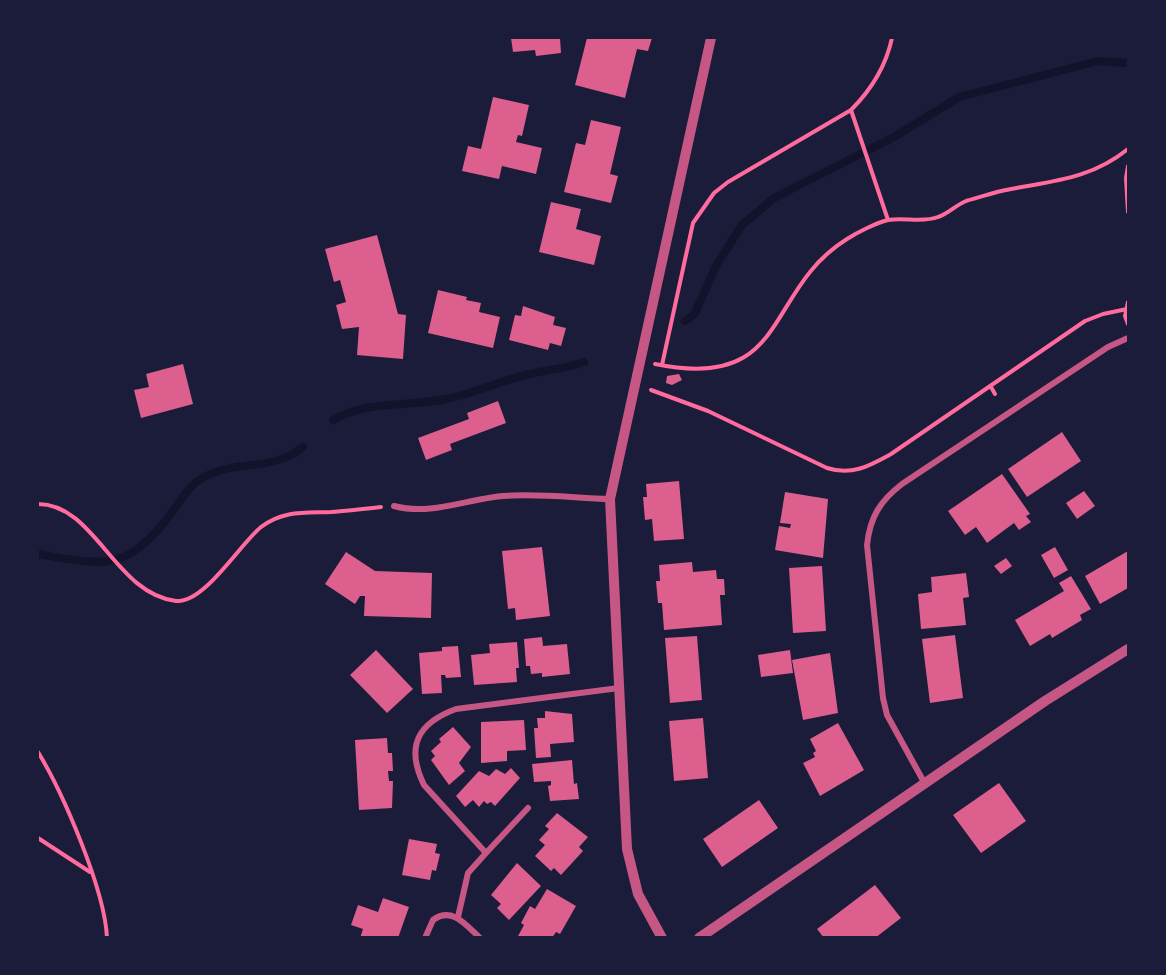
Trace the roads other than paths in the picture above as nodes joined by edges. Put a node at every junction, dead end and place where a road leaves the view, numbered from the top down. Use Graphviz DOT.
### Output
graph roads {
  1 [pos="711,38"];
  2 [pos="1128,338"];
  3 [pos="610,499"];
  4 [pos="394,506"];
  5 [pos="1128,649"];
  6 [pos="618,688"];
  7 [pos="925,785"];
  8 [pos="528,808"];
  9 [pos="486,853"];
  10 [pos="458,917"];
  11 [pos="425,938"];
  12 [pos="480,938"];
  13 [pos="662,938"];
  14 [pos="699,938"];
  1 -- 3 [label="street"];
  2 -- 7 [label="street"];
  3 -- 4 [label="street"];
  3 -- 6 [label="street"];
  5 -- 7 [label="street"];
  6 -- 9 [label="street"];
  6 -- 13 [label="street"];
  7 -- 14 [label="street"];
  8 -- 9 [label="street"];
  9 -- 10 [label="street"];
  10 -- 11 [label="street"];
  10 -- 12 [label="street"];
}
